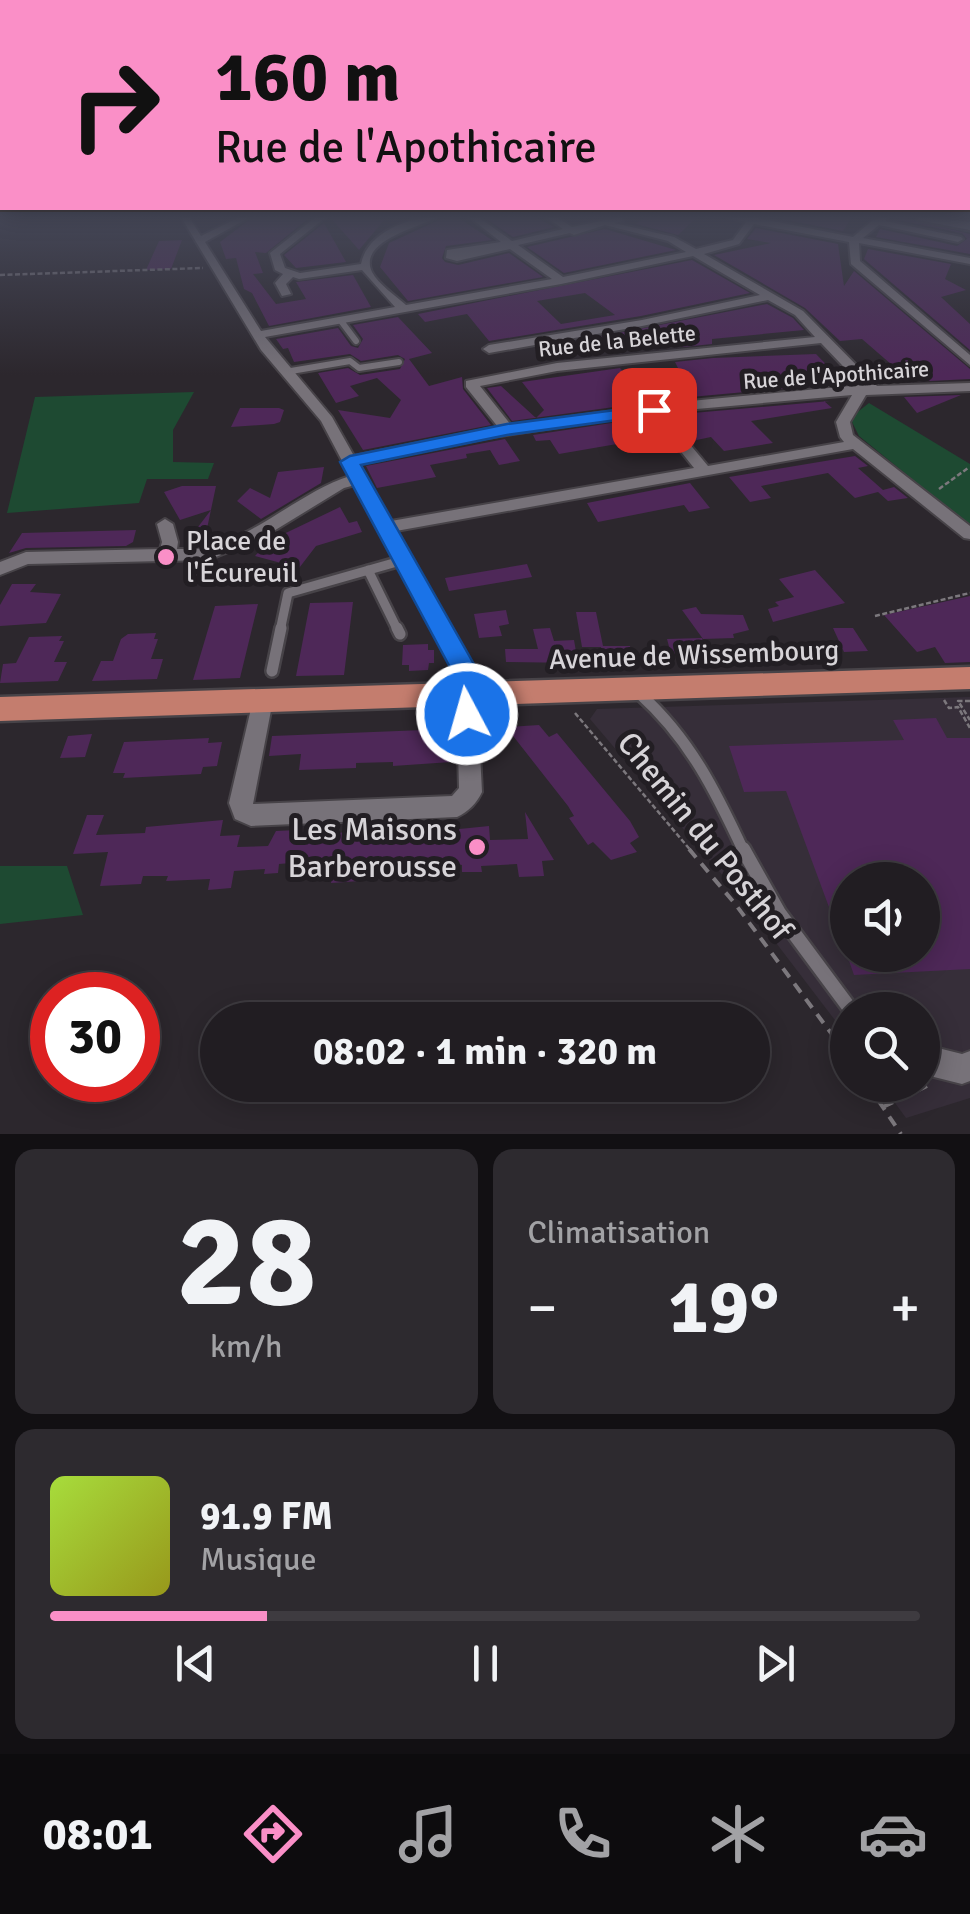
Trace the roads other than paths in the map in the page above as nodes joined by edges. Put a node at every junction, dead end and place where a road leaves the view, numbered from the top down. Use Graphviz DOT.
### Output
graph roads {
  1 [pos="219,270"];
  2 [pos="280,270"];
  3 [pos="333,270"];
  4 [pos="367,270"];
  5 [pos="545,270"];
  6 [pos="612,270"];
  7 [pos="726,270"];
  8 [pos="864,270"];
  9 [pos="290,274"];
  10 [pos="560,281"];
  11 [pos="286,294"];
  12 [pos="769,296"];
  13 [pos="402,308"];
  14 [pos="341,320"];
  15 [pos="258,335"];
  16 [pos="826,339"];
  17 [pos="356,340"];
  18 [pos="489,349"];
  19 [pos="399,362"];
  20 [pos="970,362"];
  21 [pos="285,372"];
  22 [pos="970,386"];
  23 [pos="867,389"];
  24 [pos="654,410"];
  25 [pos="507,430"];
  26 [pos="856,444"];
  27 [pos="350,462"];
  28 [pos="704,471"];
  29 [pos="358,479"];
  30 [pos="165,524"];
  31 [pos="387,527"];
  32 [pos="970,534"];
  33 [pos="166,556"];
  34 [pos="404,560"];
  35 [pos="0,569"];
  36 [pos="368,570"];
  37 [pos="400,634"];
  38 [pos="970,678"];
  39 [pos="267,685"];
  40 [pos="634,689"];
  41 [pos="467,695"];
  42 [pos="0,708"];
  43 [pos="838,992"];
  44 [pos="970,1066"];
  45 [pos="940,1071"];
  1 -- 15 [label="street"];
  2 -- 9 [label="street"];
  3 -- 9 [label="street"];
  4 -- 13 [label="street"];
  5 -- 10 [label="street"];
  6 -- 10 [label="street"];
  7 -- 12 [label="street"];
  8 -- 20 [label="street"];
  9 -- 11 [label="street"];
  10 -- 13 [label="street"];
  12 -- 16 [label="street"];
  12 -- 18 [label="street"];
  13 -- 14 [label="street"];
  14 -- 15 [label="street"];
  14 -- 17 [label="lane"];
  15 -- 21 [label="street"];
  16 -- 23 [label="street"];
  16 -- 25 [label="street, Rue de la Belette"];
  19 -- 21 [label="lane"];
  21 -- 27 [label="street"];
  22 -- 23 [label="street, Rue de l'Apothicaire"];
  23 -- 24 [label="street, Rue de l'Apothicaire"];
  23 -- 26 [label="street"];
  24 -- 25 [label="street, Rue de l'Apothicaire"];
  24 -- 28 [label="street"];
  25 -- 27 [label="street, Rue de l'Apothicaire"];
  26 -- 28 [label="street"];
  26 -- 32 [label="street"];
  27 -- 29 [label="street"];
  28 -- 31 [label="street"];
  29 -- 31 [label="street"];
  29 -- 33 [label="street"];
  30 -- 33 [label="street"];
  31 -- 34 [label="street"];
  33 -- 35 [label="street"];
  34 -- 36 [label="lane"];
  34 -- 41 [label="street"];
  36 -- 37 [label="lane"];
  36 -- 39 [label="lane"];
  38 -- 40 [label="main road, Avenue de Wissembourg"];
  39 -- 41 [label="main road, Avenue de Wissembourg"];
  39 -- 41 [label="street"];
  39 -- 42 [label="main road, Avenue de Wissembourg"];
  40 -- 41 [label="main road, Avenue de Wissembourg"];
  40 -- 43 [label="lane"];
  44 -- 45 [label="street"];
}
